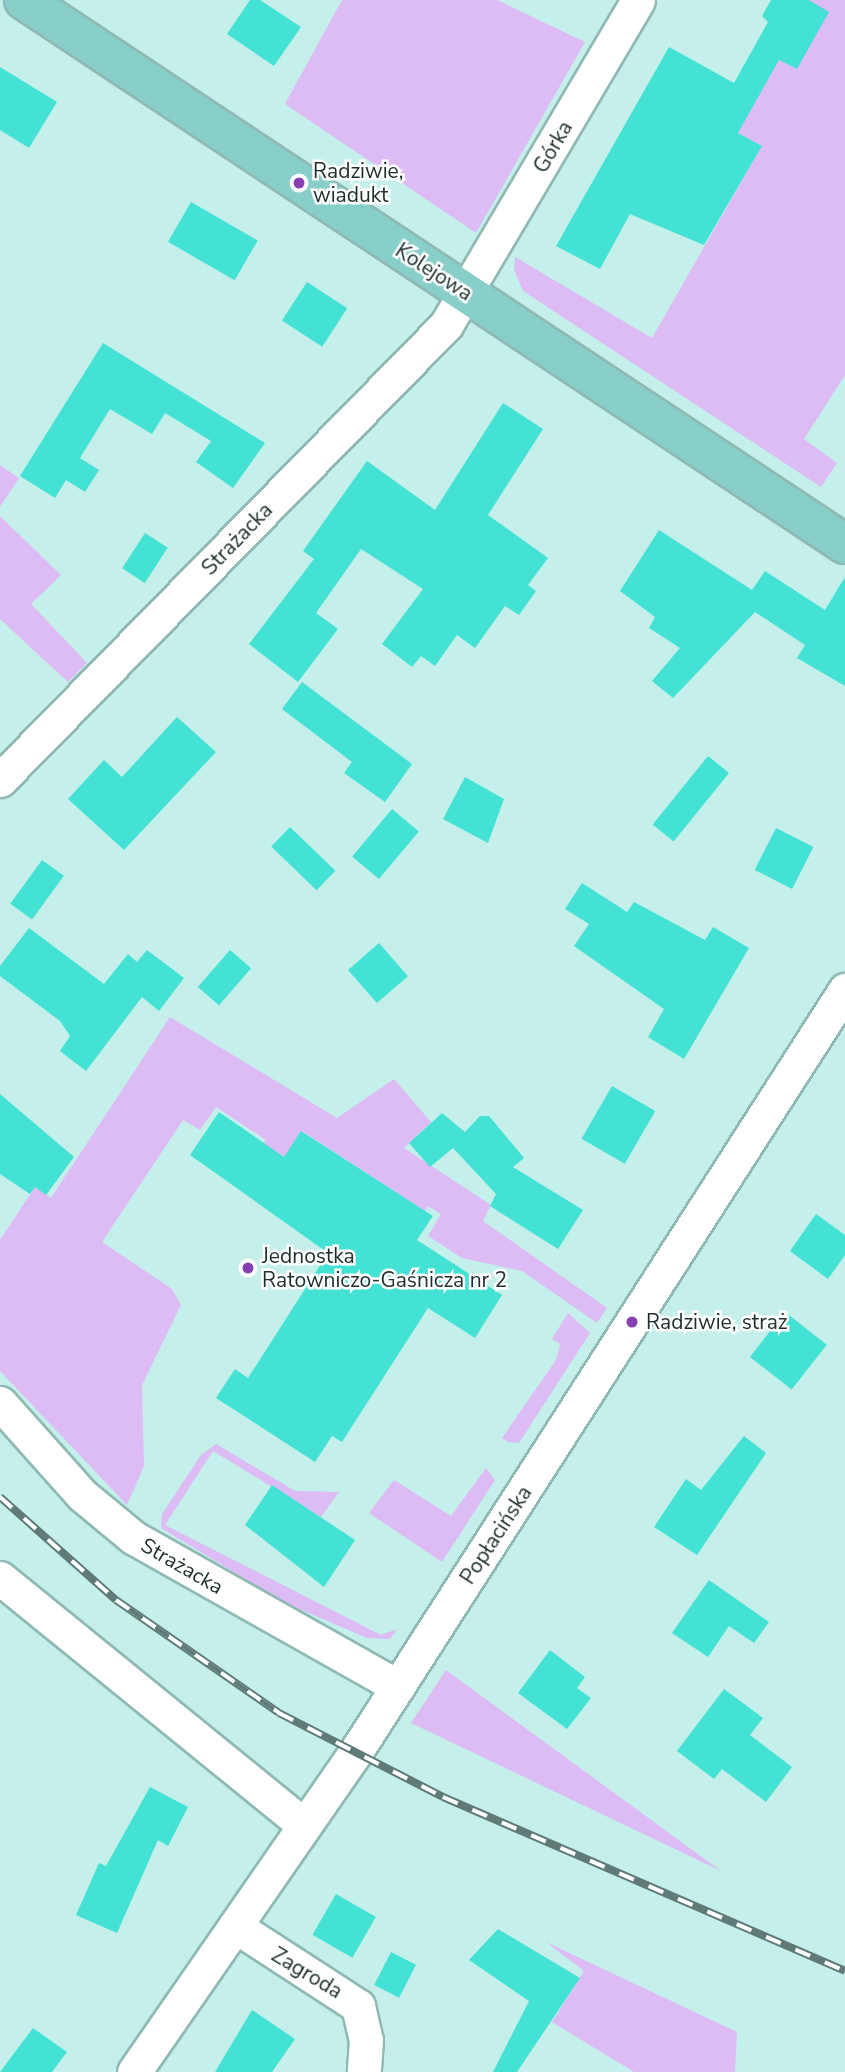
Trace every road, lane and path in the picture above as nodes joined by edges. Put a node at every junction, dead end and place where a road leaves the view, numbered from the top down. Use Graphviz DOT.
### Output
graph roads {
  1 [pos="24,0"];
  2 [pos="638,0"];
  3 [pos="468,293"];
  4 [pos="845,544"];
  5 [pos="0,780"];
  6 [pos="845,990"];
  7 [pos="0,1403"];
  8 [pos="0,1578"];
  9 [pos="398,1686"];
  10 [pos="304,1825"];
  11 [pos="234,1926"];
  12 [pos="134,2072"];
  13 [pos="364,2072"];
  1 -- 3 [label="main road, Kolejowa"];
  2 -- 3 [label="street, Górka"];
  3 -- 4 [label="main road, Kolejowa"];
  3 -- 5 [label="street, Strażacka"];
  6 -- 9 [label="street, Popłacińska"];
  7 -- 9 [label="street, Strażacka"];
  8 -- 10 [label="street"];
  9 -- 10 [label="street, Popłacińska"];
  10 -- 11 [label="street, Popłacińska"];
  11 -- 12 [label="street, Popłacińska"];
  11 -- 13 [label="street, Zagroda"];
}
